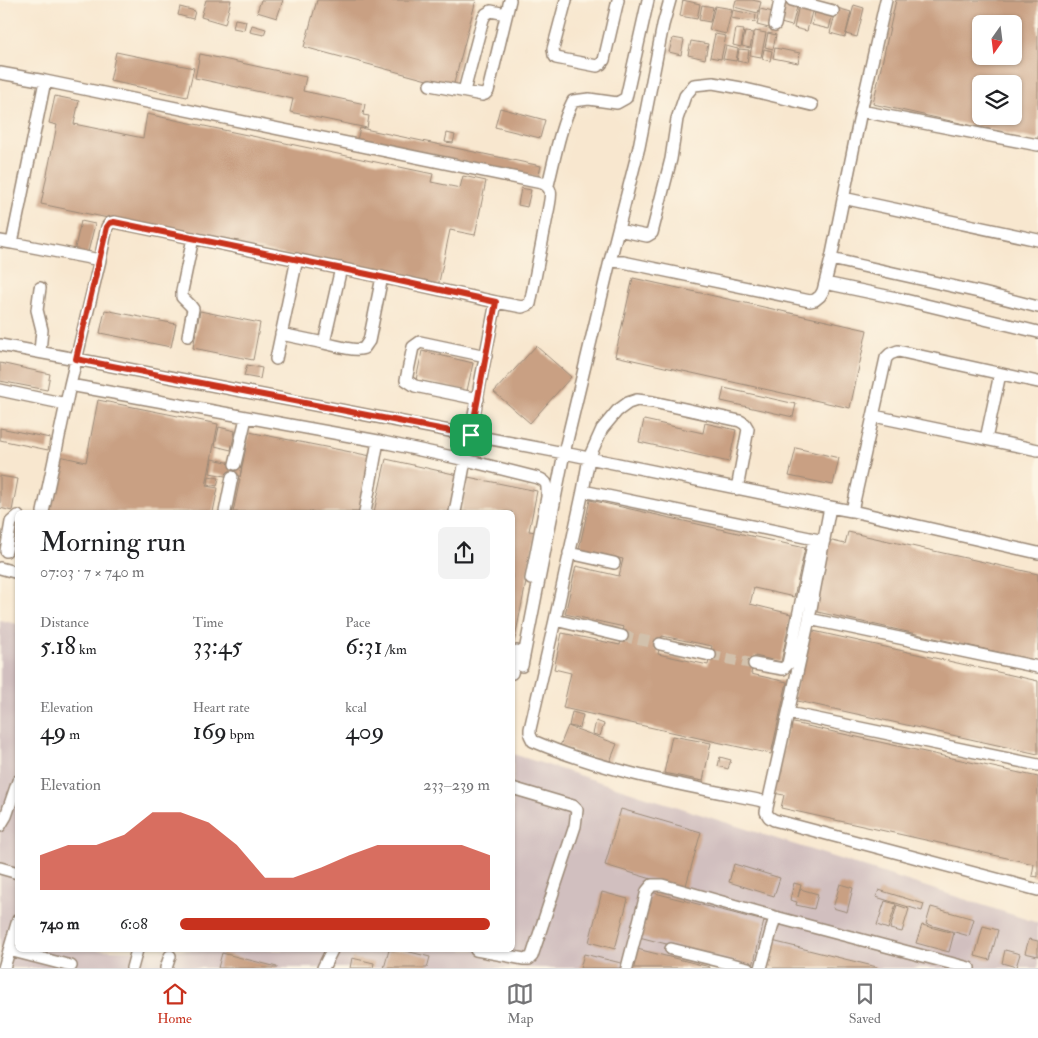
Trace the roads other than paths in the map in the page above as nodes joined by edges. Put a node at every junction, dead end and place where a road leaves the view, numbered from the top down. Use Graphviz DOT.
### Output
graph roads {
  1 [pos="510,0"];
  2 [pos="566,0"];
  3 [pos="618,0"];
  4 [pos="648,0"];
  5 [pos="670,0"];
  6 [pos="780,0"];
  7 [pos="792,0"];
  8 [pos="886,0"];
  9 [pos="833,11"];
  10 [pos="506,14"];
  11 [pos="775,25"];
  12 [pos="0,73"];
  13 [pos="45,81"];
  14 [pos="430,85"];
  15 [pos="464,91"];
  16 [pos="812,104"];
  17 [pos="861,111"];
  18 [pos="1038,145"];
  19 [pos="548,186"];
  20 [pos="843,198"];
  21 [pos="618,230"];
  22 [pos="193,238"];
  23 [pos="1038,240"];
  24 [pos="0,241"];
  25 [pos="12,243"];
  26 [pos="297,259"];
  27 [pos="831,259"];
  28 [pos="100,260"];
  29 [pos="610,261"];
  30 [pos="341,268"];
  31 [pos="382,277"];
  32 [pos="825,283"];
  33 [pos="40,288"];
  34 [pos="496,302"];
  35 [pos="1038,307"];
  36 [pos="1038,332"];
  37 [pos="281,334"];
  38 [pos="188,336"];
  39 [pos="324,343"];
  40 [pos="0,345"];
  41 [pos="40,352"];
  42 [pos="486,356"];
  43 [pos="76,359"];
  44 [pos="276,359"];
  45 [pos="1000,374"];
  46 [pos="1038,382"];
  47 [pos="70,385"];
  48 [pos="0,390"];
  49 [pos="478,399"];
  50 [pos="66,404"];
  51 [pos="874,416"];
  52 [pos="246,418"];
  53 [pos="471,435"];
  54 [pos="986,439"];
  55 [pos="378,442"];
  56 [pos="1038,450"];
  57 [pos="564,453"];
  58 [pos="589,458"];
  59 [pos="466,460"];
  60 [pos="235,464"];
  61 [pos="232,477"];
  62 [pos="737,489"];
  63 [pos="583,491"];
  64 [pos="830,507"];
  65 [pos="43,510"];
  66 [pos="225,510"];
  67 [pos="365,510"];
  68 [pos="455,510"];
  69 [pos="852,511"];
  70 [pos="15,519"];
  71 [pos="819,540"];
  72 [pos="6,551"];
  73 [pos="570,553"];
  74 [pos="1038,553"];
  75 [pos="614,563"];
  76 [pos="0,568"];
  77 [pos="15,572"];
  78 [pos="809,619"];
  79 [pos="554,620"];
  80 [pos="622,636"];
  81 [pos="660,644"];
  82 [pos="710,655"];
  83 [pos="515,658"];
  84 [pos="754,664"];
  85 [pos="522,666"];
  86 [pos="1038,668"];
  87 [pos="788,713"];
  88 [pos="1038,765"];
  89 [pos="515,789"];
  90 [pos="15,790"];
  91 [pos="768,802"];
  92 [pos="0,826"];
  93 [pos="0,868"];
  94 [pos="15,872"];
  95 [pos="1038,890"];
  96 [pos="774,917"];
  97 [pos="15,930"];
  98 [pos="671,949"];
  99 [pos="9,950"];
  100 [pos="15,952"];
  101 [pos="17,952"];
  102 [pos="136,952"];
  103 [pos="331,952"];
  104 [pos="487,952"];
  105 [pos="32,956"];
  106 [pos="170,956"];
  107 [pos="927,963"];
  108 [pos="71,966"];
  109 [pos="4,968"];
  110 [pos="30,968"];
  111 [pos="132,968"];
  112 [pos="166,968"];
  113 [pos="323,968"];
  114 [pos="627,968"];
  115 [pos="748,968"];
  116 [pos="761,968"];
  117 [pos="969,968"];
  1 -- 10 [label="street"];
  2 -- 3 [label="street"];
  4 -- 19 [label="street"];
  5 -- 21 [label="street"];
  6 -- 11 [label="street"];
  7 -- 9 [label="street"];
  8 -- 17 [label="street"];
  10 -- 15 [label="street"];
  10 -- 15 [label="street"];
  12 -- 13 [label="street"];
  13 -- 19 [label="street"];
  13 -- 25 [label="street"];
  14 -- 15 [label="street"];
  16 -- 21 [label="street"];
  17 -- 18 [label="street"];
  17 -- 20 [label="street"];
  19 -- 34 [label="street"];
  20 -- 23 [label="street"];
  20 -- 27 [label="street"];
  21 -- 29 [label="street"];
  22 -- 26 [label="street"];
  22 -- 28 [label="street"];
  22 -- 38 [label="street"];
  24 -- 25 [label="street"];
  25 -- 28 [label="street"];
  26 -- 30 [label="street"];
  26 -- 37 [label="street"];
  27 -- 32 [label="street"];
  27 -- 35 [label="street"];
  28 -- 43 [label="street"];
  29 -- 32 [label="street"];
  29 -- 57 [label="street"];
  30 -- 31 [label="street"];
  30 -- 39 [label="street"];
  31 -- 34 [label="street"];
  31 -- 39 [label="street"];
  32 -- 36 [label="street"];
  33 -- 41 [label="street"];
  34 -- 42 [label="street"];
  37 -- 39 [label="street"];
  37 -- 44 [label="street"];
  40 -- 41 [label="street"];
  41 -- 43 [label="street"];
  42 -- 49 [label="street"];
  42 -- 49 [label="street"];
  43 -- 47 [label="street"];
  43 -- 53 [label="street"];
  45 -- 46 [label="street"];
  45 -- 51 [label="street"];
  45 -- 54 [label="street"];
  47 -- 50 [label="street"];
  47 -- 52 [label="street"];
  48 -- 50 [label="street"];
  49 -- 53 [label="street"];
  50 -- 65 [label="street"];
  51 -- 54 [label="street"];
  51 -- 69 [label="street"];
  52 -- 55 [label="street"];
  52 -- 60 [label="street"];
  53 -- 57 [label="street"];
  53 -- 59 [label="street"];
  54 -- 56 [label="street"];
  55 -- 59 [label="street"];
  55 -- 67 [label="street"];
  57 -- 58 [label="street"];
  57 -- 85 [label="street"];
  58 -- 62 [label="street"];
  58 -- 62 [label="street"];
  58 -- 63 [label="street"];
  59 -- 68 [label="street"];
  59 -- 83 [label="street"];
  61 -- 66 [label="street"];
  62 -- 64 [label="street"];
  63 -- 71 [label="street"];
  63 -- 73 [label="street"];
  64 -- 69 [label="street"];
  64 -- 71 [label="street"];
  69 -- 74 [label="street"];
  70 -- 72 [label="street"];
  71 -- 78 [label="street"];
  71 -- 84 [label="street"];
  73 -- 75 [label="street"];
  73 -- 79 [label="street"];
  76 -- 77 [label="street"];
  78 -- 86 [label="street"];
  78 -- 87 [label="street"];
  79 -- 80 [label="street"];
  79 -- 91 [label="street"];
  81 -- 82 [label="street"];
  87 -- 88 [label="street"];
  87 -- 91 [label="street"];
  89 -- 104 [label="street"];
  90 -- 92 [label="street"];
  91 -- 95 [label="street"];
  93 -- 94 [label="street"];
  96 -- 107 [label="street"];
  96 -- 114 [label="street"];
  96 -- 116 [label="street"];
  97 -- 99 [label="street"];
  98 -- 115 [label="street"];
  99 -- 100 [label="street"];
  99 -- 109 [label="street"];
  101 -- 105 [label="street"];
  102 -- 111 [label="street"];
  103 -- 113 [label="street"];
  105 -- 108 [label="street"];
  105 -- 110 [label="street"];
  106 -- 112 [label="street"];
  107 -- 117 [label="street"];
}
